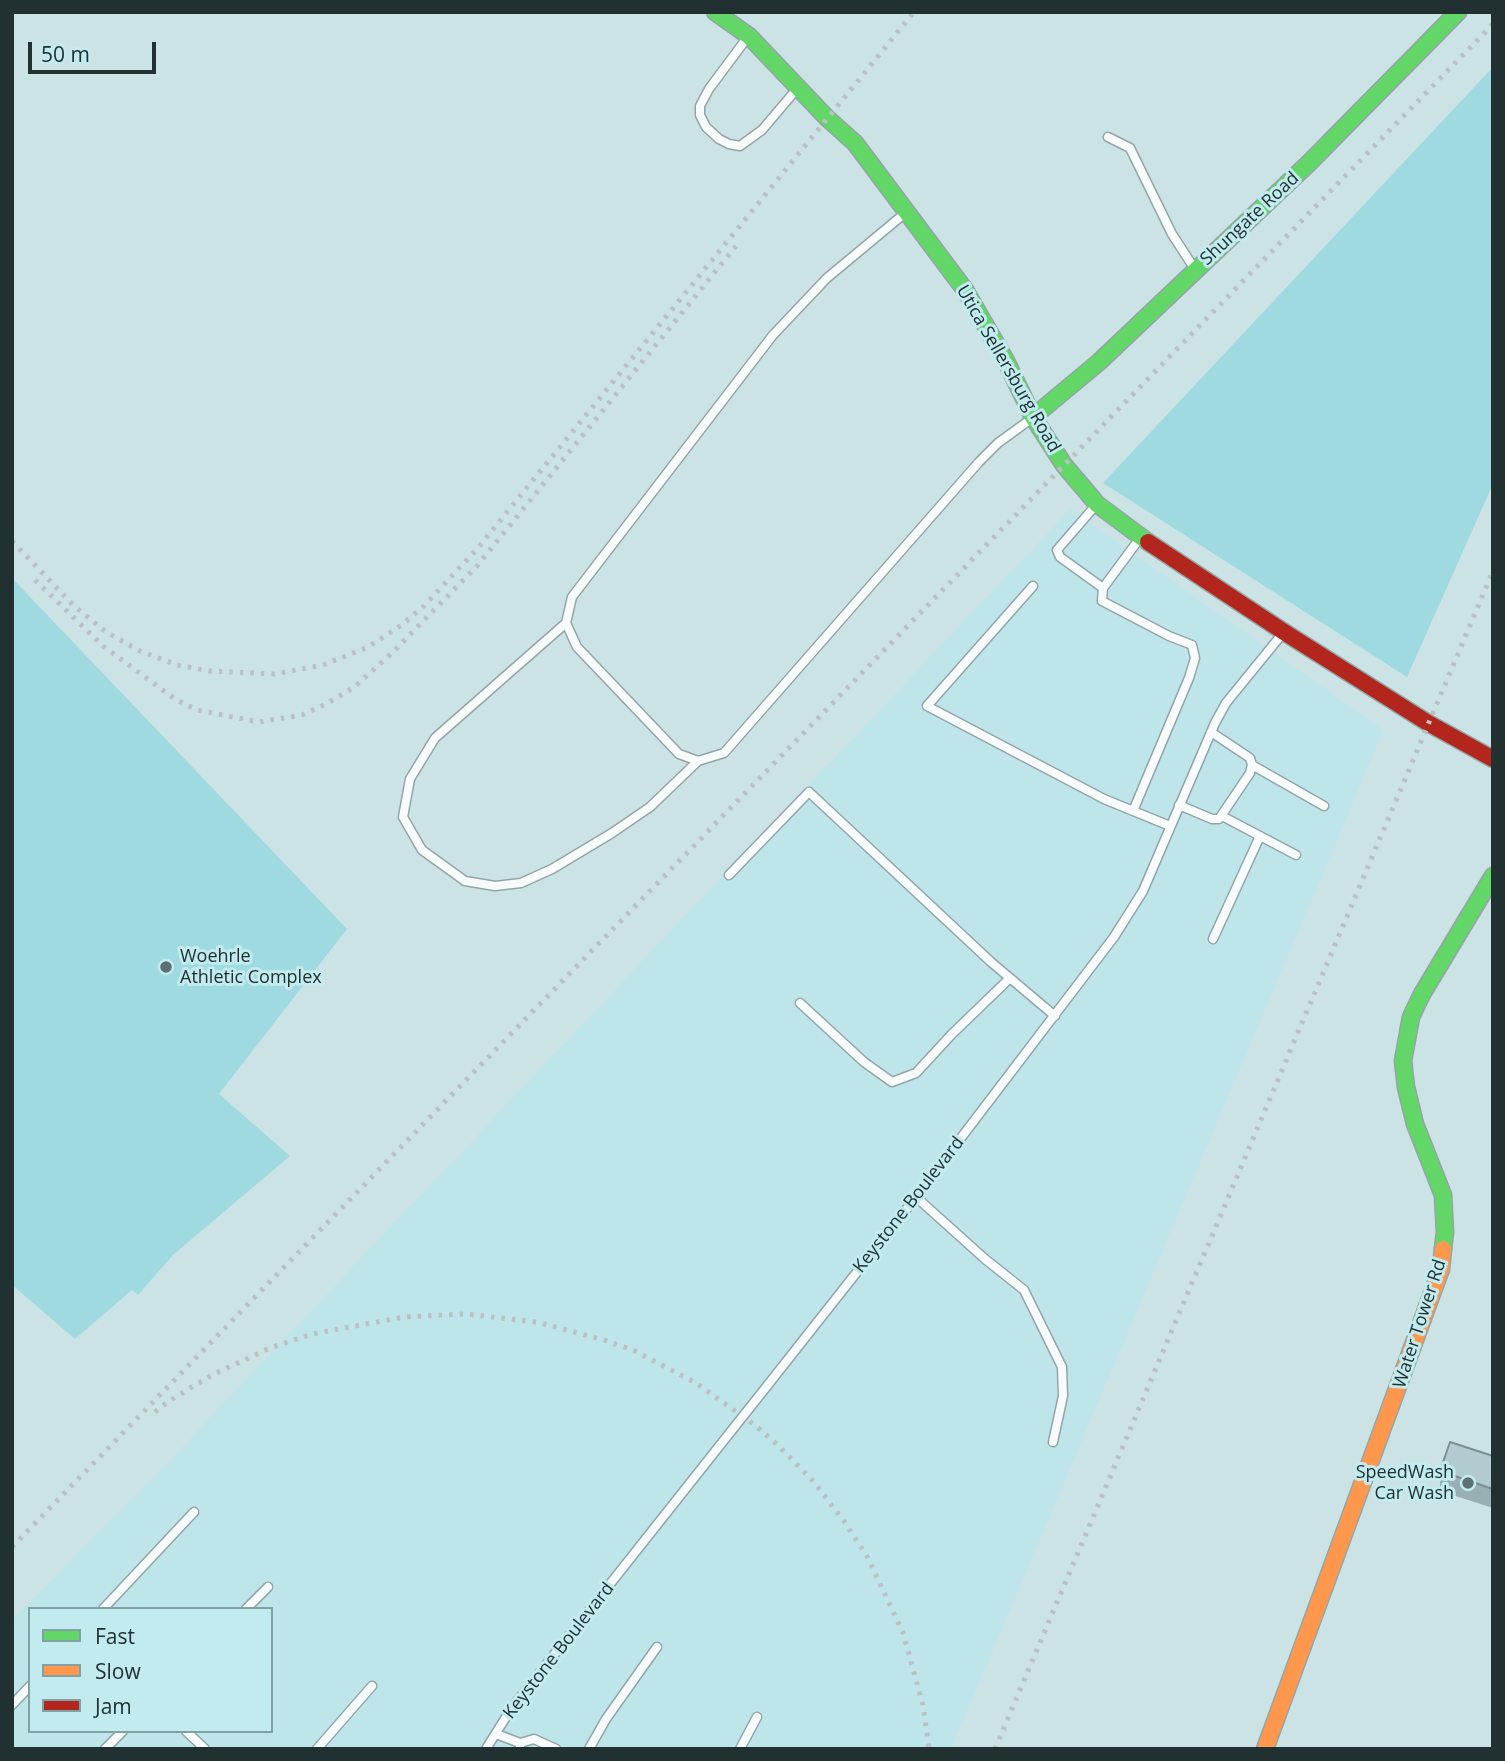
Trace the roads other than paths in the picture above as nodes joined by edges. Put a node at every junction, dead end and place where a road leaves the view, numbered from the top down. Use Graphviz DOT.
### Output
graph roads {
  1 [pos="715,12"];
  2 [pos="1458,12"];
  3 [pos="749,36"];
  4 [pos="798,88"];
  5 [pos="1108,136"];
  6 [pos="907,211"];
  7 [pos="1196,271"];
  8 [pos="1033,417"];
  9 [pos="1097,504"];
  10 [pos="1141,537"];
  11 [pos="1032,586"];
  12 [pos="1103,588"];
  13 [pos="566,623"];
  14 [pos="1284,632"];
  15 [pos="1211,732"];
  16 [pos="1493,759"];
  17 [pos="698,761"];
  18 [pos="1252,765"];
  19 [pos="1179,805"];
  20 [pos="1324,806"];
  21 [pos="1133,811"];
  22 [pos="1222,816"];
  23 [pos="1170,826"];
  24 [pos="1260,836"];
  25 [pos="1296,855"];
  26 [pos="729,875"];
  27 [pos="1493,876"];
  28 [pos="1213,939"];
  29 [pos="1010,978"];
  30 [pos="800,1003"];
  31 [pos="1055,1016"];
  32 [pos="916,1197"];
  33 [pos="1053,1442"];
  34 [pos="194,1512"];
  35 [pos="268,1587"];
  36 [pos="105,1607"];
  37 [pos="248,1607"];
  38 [pos="657,1647"];
  39 [pos="372,1686"];
  40 [pos="28,1688"];
  41 [pos="12,1705"];
  42 [pos="757,1717"];
  43 [pos="121,1733"];
  44 [pos="188,1733"];
  45 [pos="496,1734"];
  46 [pos="520,1746"];
  47 [pos="105,1749"];
  48 [pos="205,1749"];
  49 [pos="317,1749"];
  50 [pos="486,1749"];
  51 [pos="556,1749"];
  52 [pos="589,1749"];
  53 [pos="740,1749"];
  54 [pos="1265,1749"];
  1 -- 3 [label="street, Utica Sellersburg Road"];
  2 -- 7 [label="street, Shungate Road"];
  3 -- 4 [label="street, Utica Sellersburg Road"];
  3 -- 4 [label="lane"];
  4 -- 6 [label="street, Utica Sellersburg Road"];
  5 -- 7 [label="lane"];
  6 -- 8 [label="street, Utica Sellersburg Road"];
  6 -- 13 [label="lane"];
  7 -- 8 [label="street, Shungate Road"];
  8 -- 9 [label="street, Utica Sellersburg Road"];
  8 -- 17 [label="lane"];
  9 -- 10 [label="street, Utica Sellersburg Road"];
  9 -- 12 [label="lane"];
  10 -- 12 [label="lane"];
  10 -- 14 [label="street, Utica Sellersburg Road"];
  11 -- 21 [label="lane"];
  12 -- 21 [label="lane"];
  13 -- 17 [label="lane"];
  13 -- 17 [label="lane"];
  14 -- 15 [label="lane, Keystone Boulevard"];
  14 -- 16 [label="street, Utica Sellersburg Road"];
  15 -- 18 [label="lane"];
  15 -- 19 [label="lane, Keystone Boulevard"];
  18 -- 20 [label="lane"];
  18 -- 22 [label="lane"];
  19 -- 22 [label="lane"];
  19 -- 23 [label="lane, Keystone Boulevard"];
  21 -- 23 [label="lane"];
  22 -- 24 [label="lane"];
  23 -- 31 [label="lane, Keystone Boulevard"];
  24 -- 25 [label="lane"];
  24 -- 28 [label="lane"];
  26 -- 29 [label="lane"];
  27 -- 54 [label="street, Water Tower Rd"];
  29 -- 30 [label="lane"];
  29 -- 31 [label="lane"];
  31 -- 32 [label="lane, Keystone Boulevard"];
  32 -- 33 [label="lane"];
  32 -- 45 [label="lane, Keystone Boulevard, bridge"];
  34 -- 36 [label="lane"];
  35 -- 37 [label="lane"];
  38 -- 52 [label="lane"];
  39 -- 49 [label="lane"];
  40 -- 41 [label="lane"];
  42 -- 53 [label="lane"];
  43 -- 47 [label="lane"];
  44 -- 48 [label="lane"];
  45 -- 46 [label="lane"];
  45 -- 50 [label="lane, Keystone Boulevard"];
  46 -- 51 [label="lane"];
}
